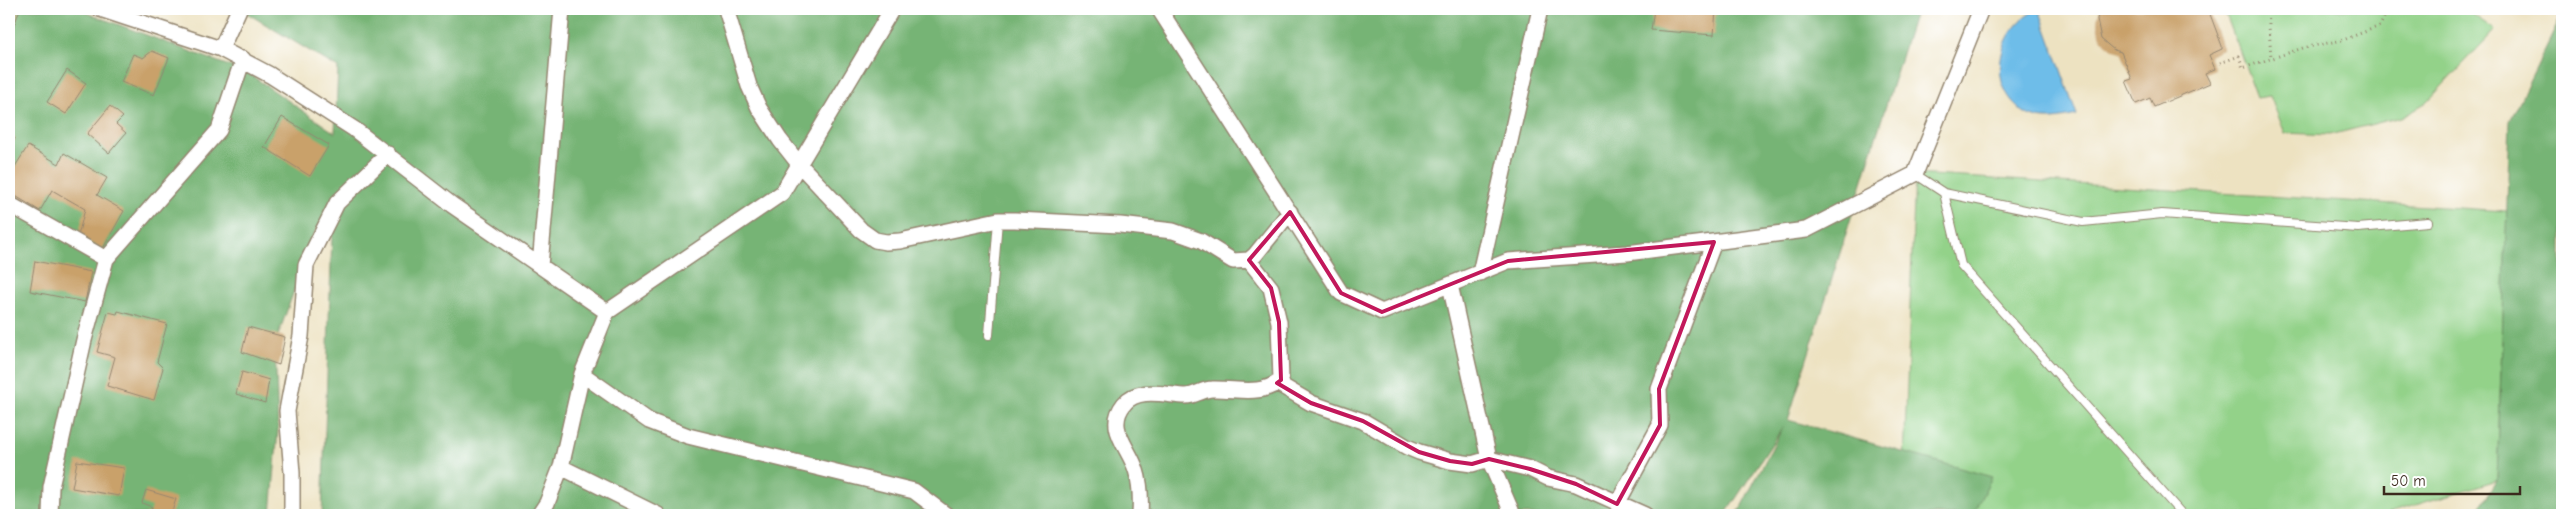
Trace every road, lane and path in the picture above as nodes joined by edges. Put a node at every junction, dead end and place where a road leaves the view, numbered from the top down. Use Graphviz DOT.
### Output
graph roads {
  1 [pos="100,9"];
  2 [pos="239,9"];
  3 [pos="562,9"];
  4 [pos="726,9"];
  5 [pos="892,9"];
  6 [pos="1159,9"];
  7 [pos="1540,9"];
  8 [pos="1981,9"];
  9 [pos="2268,9"];
  10 [pos="2388,9"];
  11 [pos="222,49"];
  12 [pos="2271,58"];
  13 [pos="243,59"];
  14 [pos="2220,62"];
  15 [pos="388,154"];
  16 [pos="799,164"];
  17 [pos="1915,174"];
  18 [pos="1944,192"];
  19 [pos="9,204"];
  20 [pos="1290,212"];
  21 [pos="998,220"];
  22 [pos="2428,222"];
  23 [pos="1714,242"];
  24 [pos="106,259"];
  25 [pos="1249,260"];
  26 [pos="540,266"];
  27 [pos="1480,273"];
  28 [pos="1450,285"];
  29 [pos="607,312"];
  30 [pos="989,335"];
  31 [pos="582,374"];
  32 [pos="1277,383"];
  33 [pos="1489,459"];
  34 [pos="561,467"];
  35 [pos="1618,504"];
  36 [pos="2180,512"];
  37 [pos="50,515"];
  38 [pos="292,515"];
  39 [pos="538,515"];
  40 [pos="658,515"];
  41 [pos="946,515"];
  42 [pos="1140,515"];
  43 [pos="1513,515"];
  44 [pos="1645,515"];
  1 -- 11 [label="street"];
  2 -- 11 [label="street"];
  3 -- 26 [label="street"];
  4 -- 16 [label="street"];
  5 -- 16 [label="street"];
  6 -- 20 [label="street"];
  7 -- 27 [label="street"];
  8 -- 17 [label="street"];
  9 -- 12 [label="path"];
  10 -- 12 [label="path"];
  11 -- 13 [label="street"];
  12 -- 14 [label="path"];
  13 -- 15 [label="street"];
  13 -- 24 [label="street"];
  15 -- 26 [label="street"];
  15 -- 38 [label="street"];
  16 -- 21 [label="street"];
  16 -- 29 [label="street"];
  17 -- 18 [label="lane"];
  17 -- 23 [label="street"];
  18 -- 22 [label="lane"];
  18 -- 36 [label="lane"];
  19 -- 24 [label="street"];
  20 -- 25 [label="street"];
  20 -- 28 [label="street"];
  21 -- 25 [label="street"];
  21 -- 30 [label="lane"];
  23 -- 27 [label="street"];
  23 -- 35 [label="street"];
  24 -- 37 [label="street"];
  25 -- 32 [label="street"];
  26 -- 29 [label="street"];
  27 -- 28 [label="street"];
  28 -- 33 [label="street"];
  29 -- 31 [label="street"];
  31 -- 34 [label="street"];
  31 -- 41 [label="street"];
  32 -- 33 [label="street"];
  32 -- 42 [label="street"];
  33 -- 35 [label="street"];
  33 -- 43 [label="street"];
  34 -- 39 [label="street"];
  34 -- 40 [label="street"];
  35 -- 44 [label="street"];
}
